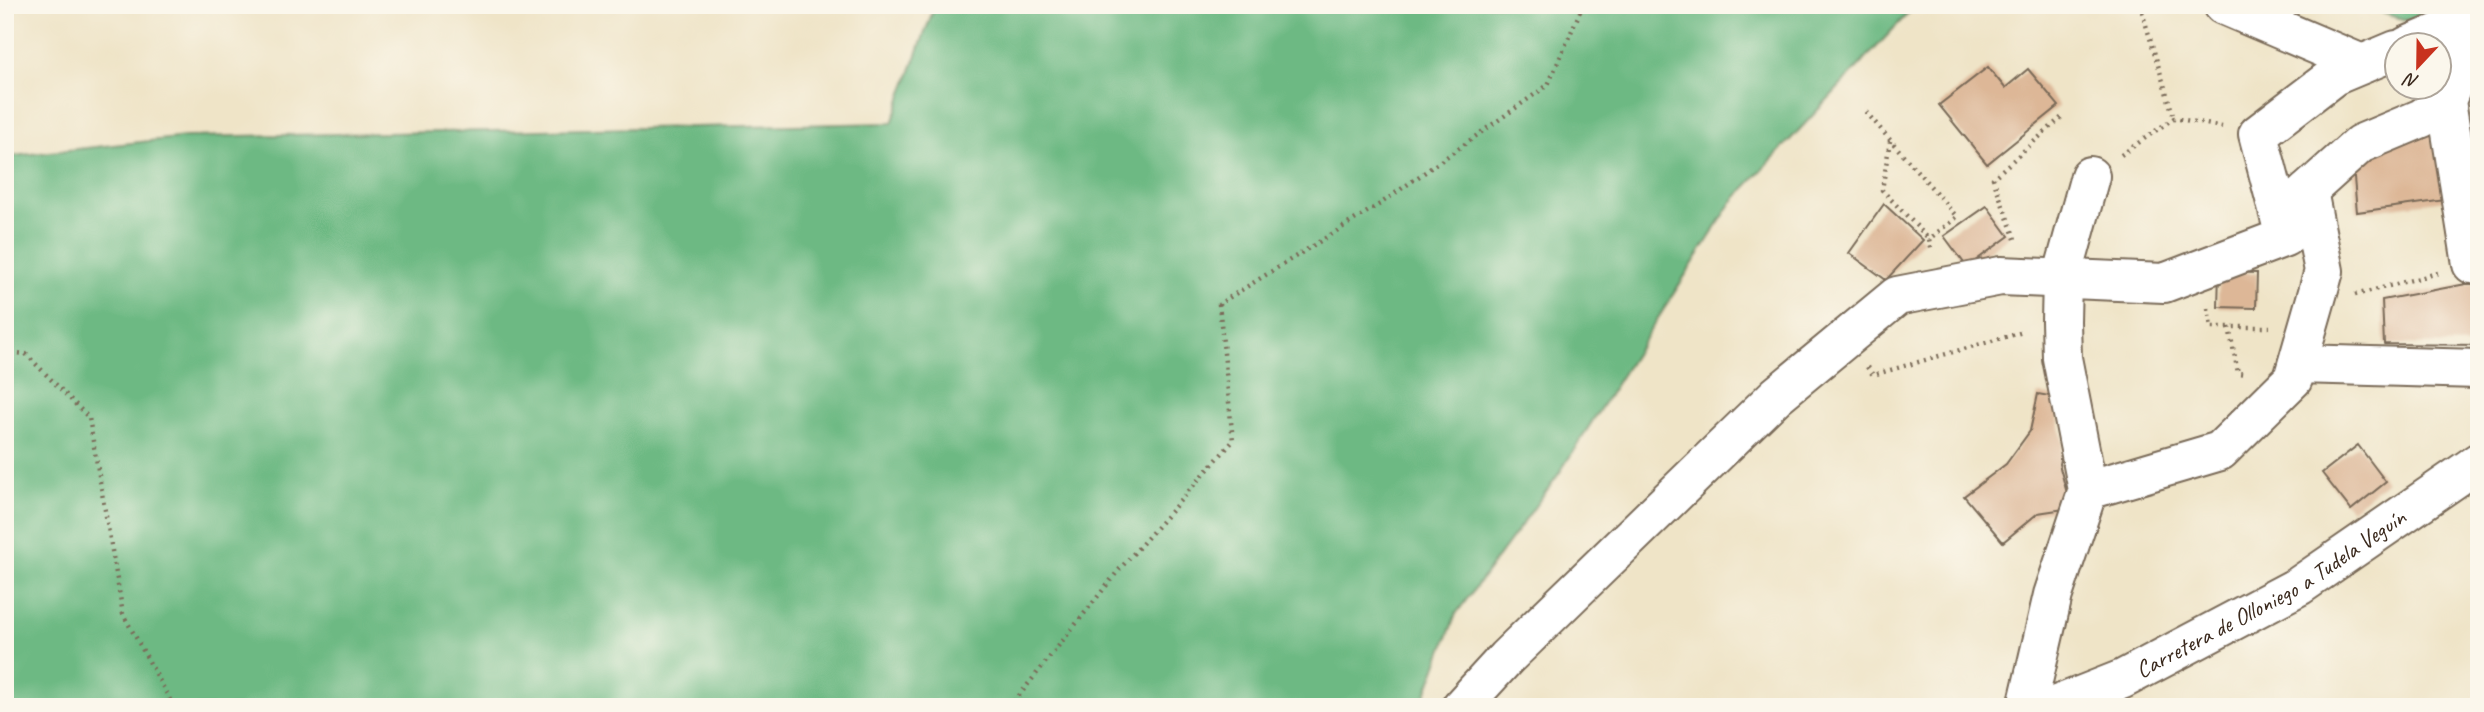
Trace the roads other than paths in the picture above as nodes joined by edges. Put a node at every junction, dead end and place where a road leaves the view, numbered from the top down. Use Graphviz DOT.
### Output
graph roads {
  1 [pos="2223,5"];
  2 [pos="2479,16"];
  3 [pos="2479,21"];
  4 [pos="2441,32"];
  5 [pos="2379,57"];
  6 [pos="2452,86"];
  7 [pos="2445,102"];
  8 [pos="2446,102"];
  9 [pos="2090,176"];
  10 [pos="2308,191"];
  11 [pos="2280,217"];
  12 [pos="2475,264"];
  13 [pos="2045,277"];
  14 [pos="2298,364"];
  15 [pos="2479,369"];
  16 [pos="2479,462"];
  17 [pos="2088,490"];
  18 [pos="1461,707"];
  19 [pos="2026,707"];
  20 [pos="2052,707"];
  1 -- 5 [label="street"];
  2 -- 4 [label="street"];
  3 -- 6 [label="street"];
  5 -- 11 [label="street"];
  7 -- 10 [label="street"];
  8 -- 12 [label="street"];
  9 -- 13 [label="street"];
  10 -- 11 [label="street"];
  10 -- 14 [label="street"];
  11 -- 13 [label="street"];
  13 -- 17 [label="street"];
  13 -- 18 [label="street"];
  14 -- 15 [label="street"];
  14 -- 17 [label="street"];
  16 -- 20 [label="street, Carretera de Olloniego a Tudela Veguín"];
  17 -- 19 [label="street"];
}
